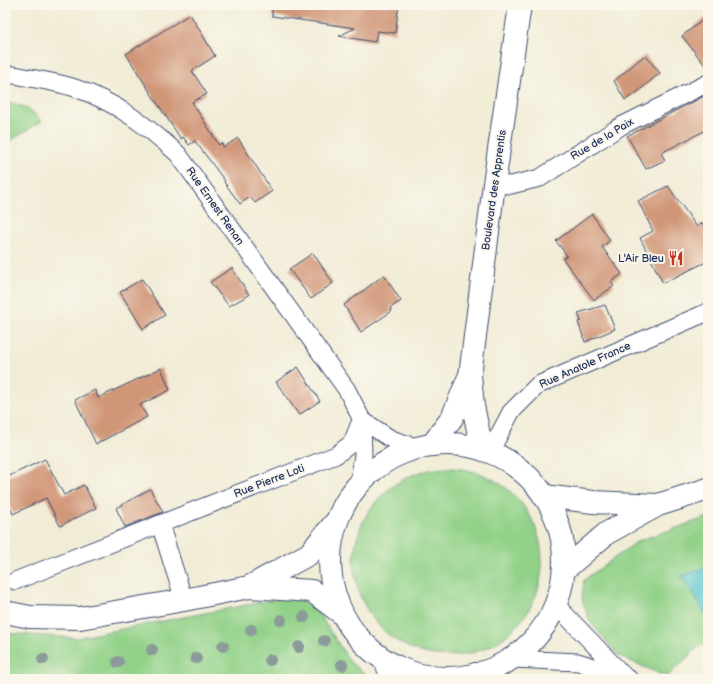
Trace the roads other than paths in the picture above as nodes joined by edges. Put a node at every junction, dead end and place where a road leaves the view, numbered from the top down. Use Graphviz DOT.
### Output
graph roads {
  1 [pos="520,5"];
  2 [pos="5,75"];
  3 [pos="708,83"];
  4 [pos="494,184"];
  5 [pos="708,312"];
  6 [pos="470,376"];
  7 [pos="362,420"];
  8 [pos="425,447"];
  9 [pos="486,451"];
  10 [pos="359,483"];
  11 [pos="708,489"];
  12 [pos="544,496"];
  13 [pos="658,506"];
  14 [pos="336,521"];
  15 [pos="160,524"];
  16 [pos="564,570"];
  17 [pos="15,581"];
  18 [pos="249,587"];
  19 [pos="184,600"];
  20 [pos="556,605"];
  21 [pos="5,612"];
  22 [pos="341,613"];
  23 [pos="512,658"];
  24 [pos="389,670"];
  25 [pos="474,677"];
  26 [pos="627,678"];
  1 -- 4 [label="main road, Boulevard des Apprentis"];
  2 -- 7 [label="street, Rue Ernest Renan"];
  3 -- 4 [label="street, Rue de la Paix"];
  4 -- 6 [label="main road, Boulevard des Apprentis"];
  5 -- 9 [label="street, Rue Anatole France"];
  6 -- 8 [label="main road, Boulevard des Apprentis"];
  6 -- 9 [label="main road, Boulevard des Apprentis"];
  7 -- 8 [label="street"];
  7 -- 10 [label="street, Rue Ernest Renan"];
  7 -- 15 [label="street, Rue Pierre Loti"];
  8 -- 9 [label="main road"];
  8 -- 10 [label="main road"];
  9 -- 12 [label="main road"];
  10 -- 14 [label="main road"];
  11 -- 13 [label="main road"];
  12 -- 13 [label="main road"];
  12 -- 16 [label="main road"];
  13 -- 16 [label="main road"];
  14 -- 18 [label="main road"];
  14 -- 22 [label="main road"];
  15 -- 17 [label="street, Rue Pierre Loti"];
  15 -- 19 [label="street"];
  16 -- 20 [label="main road"];
  18 -- 19 [label="main road"];
  18 -- 22 [label="main road"];
  19 -- 21 [label="main road"];
  20 -- 23 [label="main road"];
  20 -- 26 [label="street"];
  22 -- 24 [label="main road"];
  23 -- 25 [label="main road"];
  23 -- 26 [label="street"];
  24 -- 25 [label="main road"];
}
